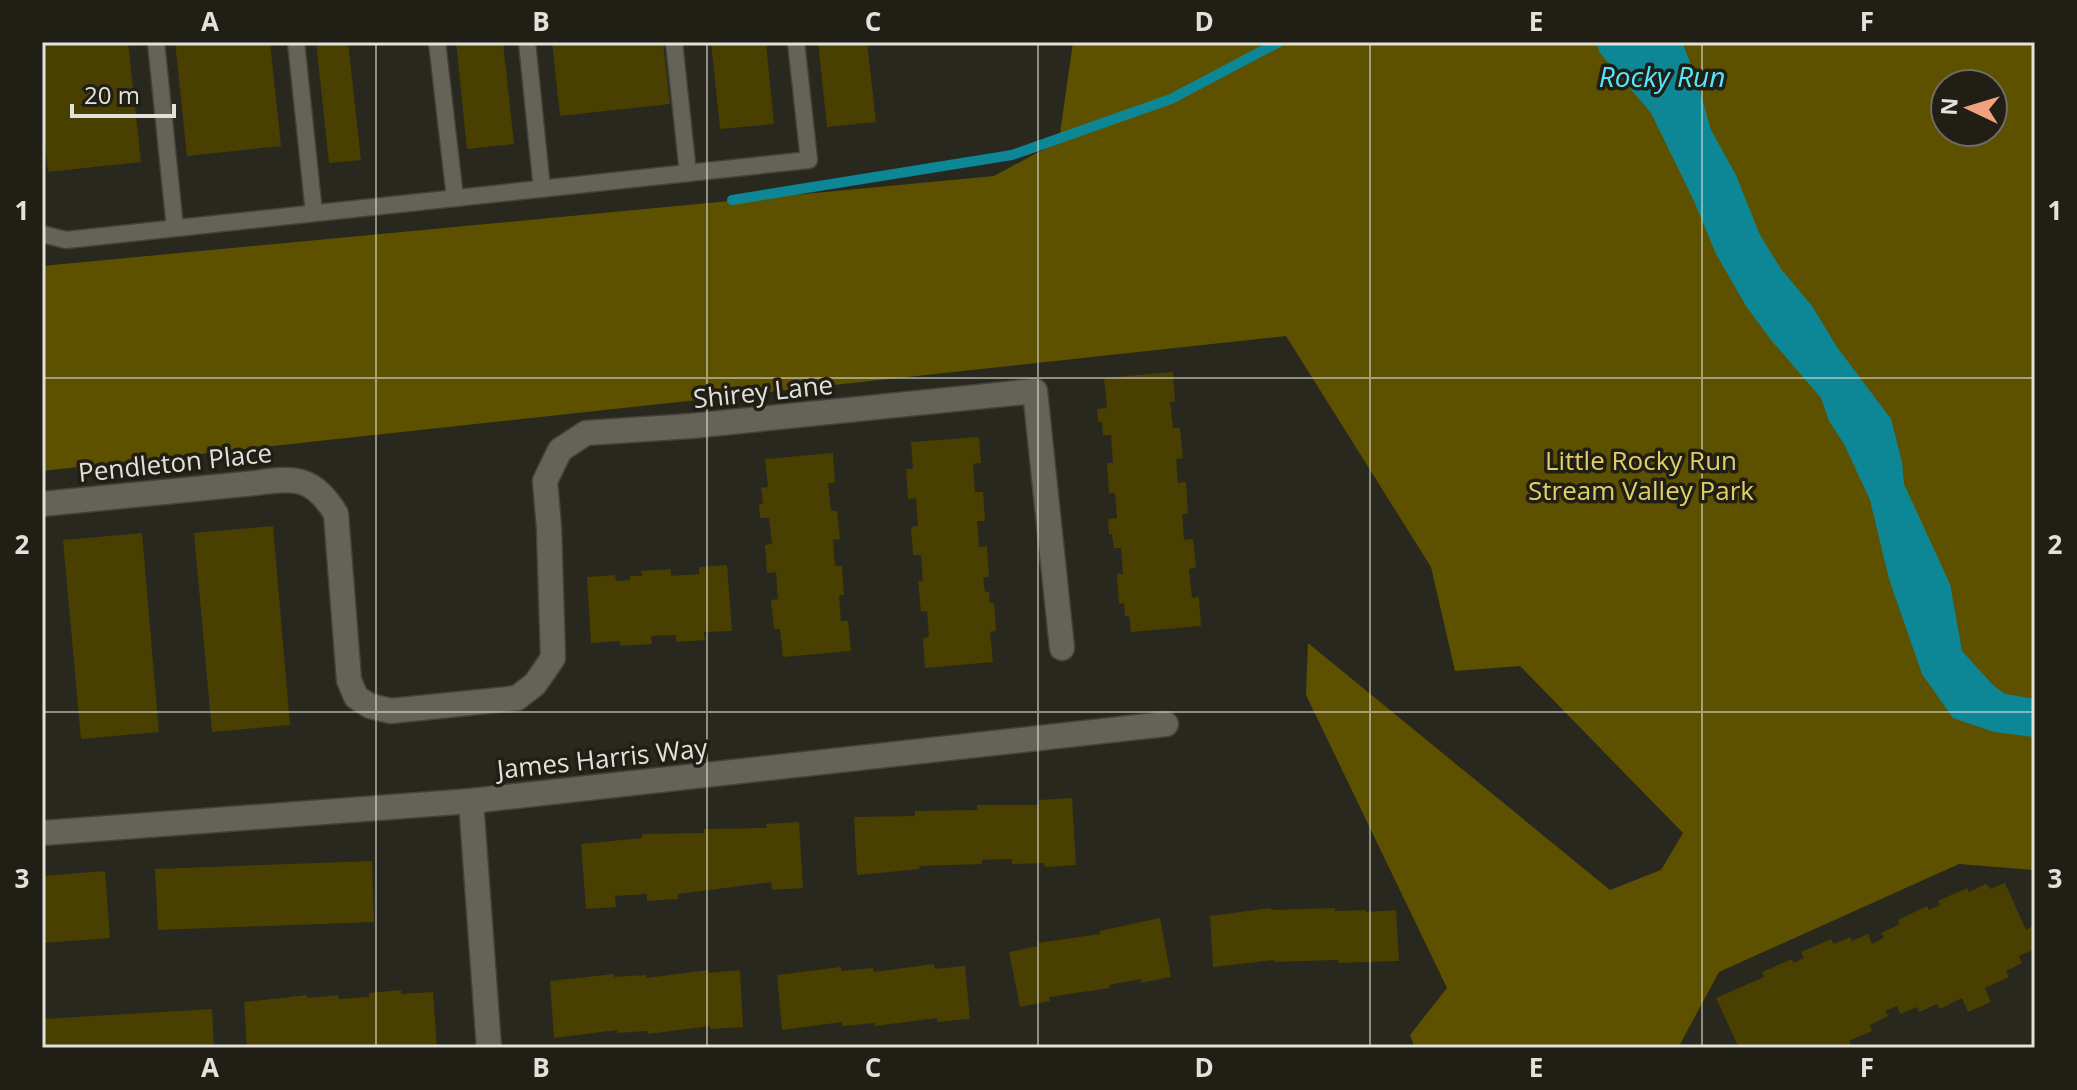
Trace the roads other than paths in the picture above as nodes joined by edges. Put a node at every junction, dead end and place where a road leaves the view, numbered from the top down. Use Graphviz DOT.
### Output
graph roads {
  1 [pos="156,42"];
  2 [pos="296,42"];
  3 [pos="437,42"];
  4 [pos="527,42"];
  5 [pos="674,42"];
  6 [pos="796,42"];
  7 [pos="688,173"];
  8 [pos="542,189"];
  9 [pos="455,198"];
  10 [pos="314,213"];
  11 [pos="175,228"];
  12 [pos="42,234"];
  13 [pos="42,504"];
  14 [pos="1062,648"];
  15 [pos="465,704"];
  16 [pos="1166,724"];
  17 [pos="471,801"];
  18 [pos="42,833"];
  19 [pos="489,1048"];
  1 -- 11 [label="lane"];
  2 -- 10 [label="lane"];
  3 -- 9 [label="lane"];
  4 -- 8 [label="lane"];
  5 -- 7 [label="lane"];
  6 -- 7 [label="lane"];
  7 -- 8 [label="lane"];
  8 -- 9 [label="lane"];
  9 -- 10 [label="lane"];
  10 -- 11 [label="lane"];
  11 -- 12 [label="lane"];
  13 -- 15 [label="street, Pendleton Place"];
  14 -- 15 [label="street, Shirey Lane"];
  16 -- 17 [label="street, James Harris Way"];
  17 -- 18 [label="street, James Harris Way"];
  17 -- 19 [label="street"];
}
